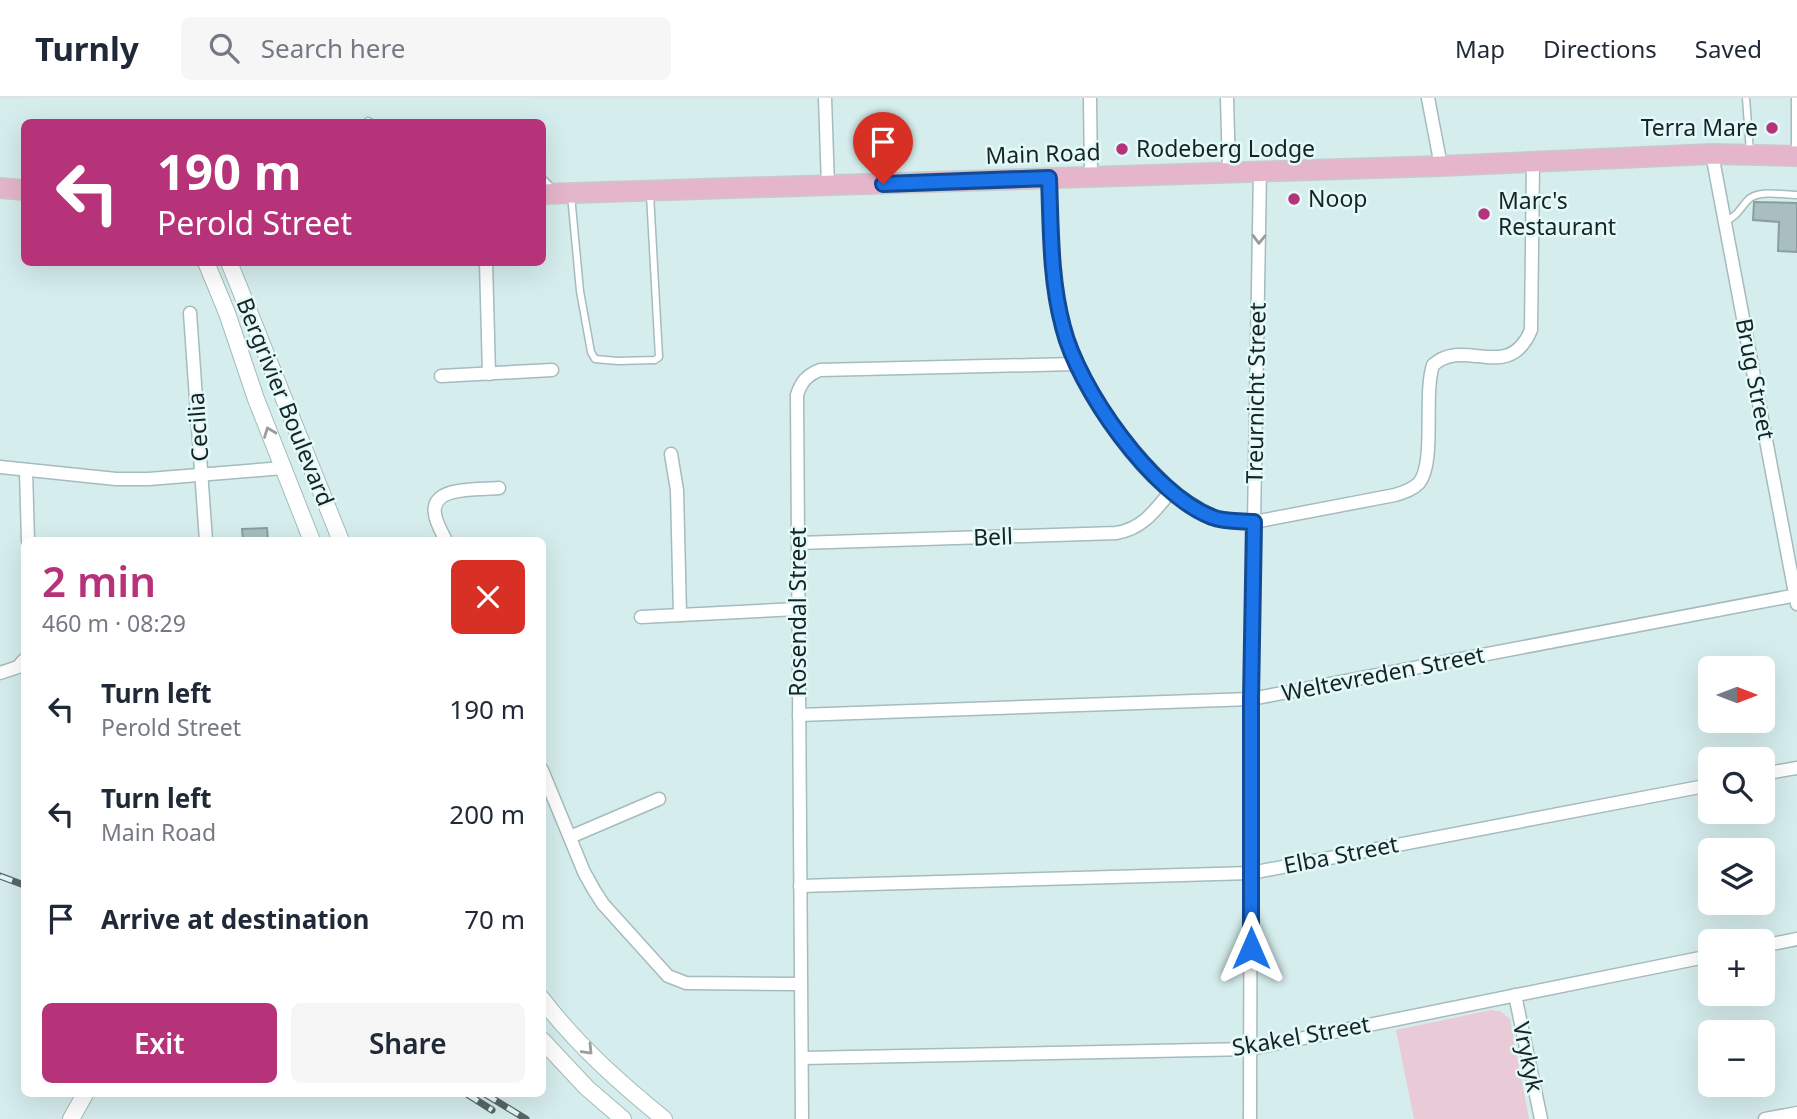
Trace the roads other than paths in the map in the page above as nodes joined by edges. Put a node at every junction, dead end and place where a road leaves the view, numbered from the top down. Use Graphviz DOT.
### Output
graph roads {
  1 [pos="825,98"];
  2 [pos="1090,98"];
  3 [pos="1227,98"];
  4 [pos="1428,98"];
  5 [pos="1746,98"];
  6 [pos="1795,98"];
  7 [pos="1713,154"];
  8 [pos="1750,154"];
  9 [pos="1796,155"];
  10 [pos="1533,162"];
  11 [pos="1441,166"];
  12 [pos="1260,171"];
  13 [pos="1230,172"];
  14 [pos="1091,177"];
  15 [pos="1049,178"];
  16 [pos="828,186"];
  17 [pos="0,188"];
  18 [pos="21,190"];
  19 [pos="650,192"];
  20 [pos="557,193"];
  21 [pos="1797,195"];
  22 [pos="1725,222"];
  23 [pos="207,266"];
  24 [pos="231,266"];
  25 [pos="486,266"];
  26 [pos="190,313"];
  27 [pos="1074,364"];
  28 [pos="552,370"];
  29 [pos="489,374"];
  30 [pos="441,376"];
  31 [pos="671,454"];
  32 [pos="0,467"];
  33 [pos="283,468"];
  34 [pos="26,470"];
  35 [pos="201,476"];
  36 [pos="499,488"];
  37 [pos="1171,491"];
  38 [pos="1254,522"];
  39 [pos="28,537"];
  40 [pos="206,537"];
  41 [pos="310,537"];
  42 [pos="339,537"];
  43 [pos="444,537"];
  44 [pos="798,543"];
  45 [pos="1796,598"];
  46 [pos="797,609"];
  47 [pos="680,615"];
  48 [pos="641,617"];
  49 [pos="21,664"];
  50 [pos="0,673"];
  51 [pos="1251,699"];
  52 [pos="799,715"];
  53 [pos="1797,768"];
  54 [pos="1775,772"];
  55 [pos="546,780"];
  56 [pos="1698,787"];
  57 [pos="659,799"];
  58 [pos="570,837"];
  59 [pos="1251,873"];
  60 [pos="800,886"];
  61 [pos="1797,939"];
  62 [pos="1775,943"];
  63 [pos="1698,958"];
  64 [pos="801,984"];
  65 [pos="1515,995"];
  66 [pos="546,1004"];
  67 [pos="546,1044"];
  68 [pos="1250,1049"];
  69 [pos="802,1058"];
  70 [pos="83,1097"];
  71 [pos="1797,1112"];
  72 [pos="71,1119"];
  73 [pos="623,1119"];
  74 [pos="664,1119"];
  75 [pos="802,1119"];
  76 [pos="1250,1119"];
  77 [pos="1541,1119"];
  78 [pos="1765,1119"];
  1 -- 16 [label="street"];
  2 -- 14 [label="street"];
  3 -- 13 [label="street"];
  4 -- 11 [label="street"];
  5 -- 8 [label="lane"];
  6 -- 9 [label="lane"];
  7 -- 8 [label="main road, Main Road"];
  7 -- 10 [label="main road, Main Road"];
  7 -- 22 [label="street, Brug Street"];
  8 -- 9 [label="main road, Main Road"];
  10 -- 11 [label="main road, Main Road"];
  10 -- 38 [label="street"];
  11 -- 12 [label="main road, Main Road"];
  12 -- 13 [label="main road, Main Road"];
  12 -- 38 [label="street, Treurnicht Street, one-way"];
  13 -- 14 [label="main road, Main Road"];
  14 -- 15 [label="main road, Main Road"];
  15 -- 16 [label="main road, Main Road"];
  15 -- 27 [label="street"];
  16 -- 19 [label="main road, Main Road"];
  17 -- 18 [label="main road"];
  19 -- 20 [label="main road, Main Road"];
  19 -- 20 [label="lane"];
  21 -- 22 [label="lane"];
  22 -- 45 [label="street, Brug Street"];
  33 -- 23 [label="street, Bergrivier Boulevard, one-way"];
  24 -- 42 [label="street, Bergrivier Boulevard"];
  25 -- 29 [label="street"];
  26 -- 35 [label="street, Cecilia"];
  27 -- 37 [label="street"];
  27 -- 44 [label="street, Rosendal Street"];
  28 -- 29 [label="street"];
  29 -- 30 [label="street"];
  31 -- 47 [label="street"];
  32 -- 34 [label="street"];
  33 -- 35 [label="street"];
  33 -- 41 [label="street, Bergrivier Boulevard"];
  34 -- 35 [label="street"];
  34 -- 39 [label="street"];
  35 -- 40 [label="street, Cecilia"];
  36 -- 43 [label="street"];
  37 -- 38 [label="street"];
  37 -- 44 [label="street, Bell"];
  38 -- 51 [label="street, Treurnicht Street"];
  44 -- 46 [label="street, Rosendal Street"];
  45 -- 51 [label="street, Weltevreden Street"];
  46 -- 47 [label="street"];
  46 -- 52 [label="street, Rosendal Street"];
  47 -- 48 [label="street"];
  49 -- 50 [label="street"];
  51 -- 52 [label="street, Weltevreden Street"];
  51 -- 59 [label="street, Treurnicht Street"];
  52 -- 60 [label="street, Rosendal Street"];
  53 -- 54 [label="street"];
  55 -- 58 [label="street"];
  56 -- 59 [label="street, Elba Street"];
  57 -- 58 [label="street"];
  58 -- 64 [label="street"];
  59 -- 60 [label="street, Elba Street"];
  59 -- 68 [label="street, Treurnicht Street"];
  60 -- 64 [label="street, Rosendal Street"];
  61 -- 62 [label="street"];
  63 -- 65 [label="street, Skakel Street"];
  64 -- 69 [label="street, Rosendal Street"];
  65 -- 68 [label="street, Skakel Street"];
  65 -- 77 [label="street, Vrykyk"];
  66 -- 74 [label="street, one-way"];
  67 -- 73 [label="street"];
  68 -- 69 [label="street, Skakel Street"];
  68 -- 76 [label="street, Treurnicht Street"];
  69 -- 75 [label="street, Rosendal Street"];
  70 -- 72 [label="street"];
  71 -- 78 [label="street"];
}
